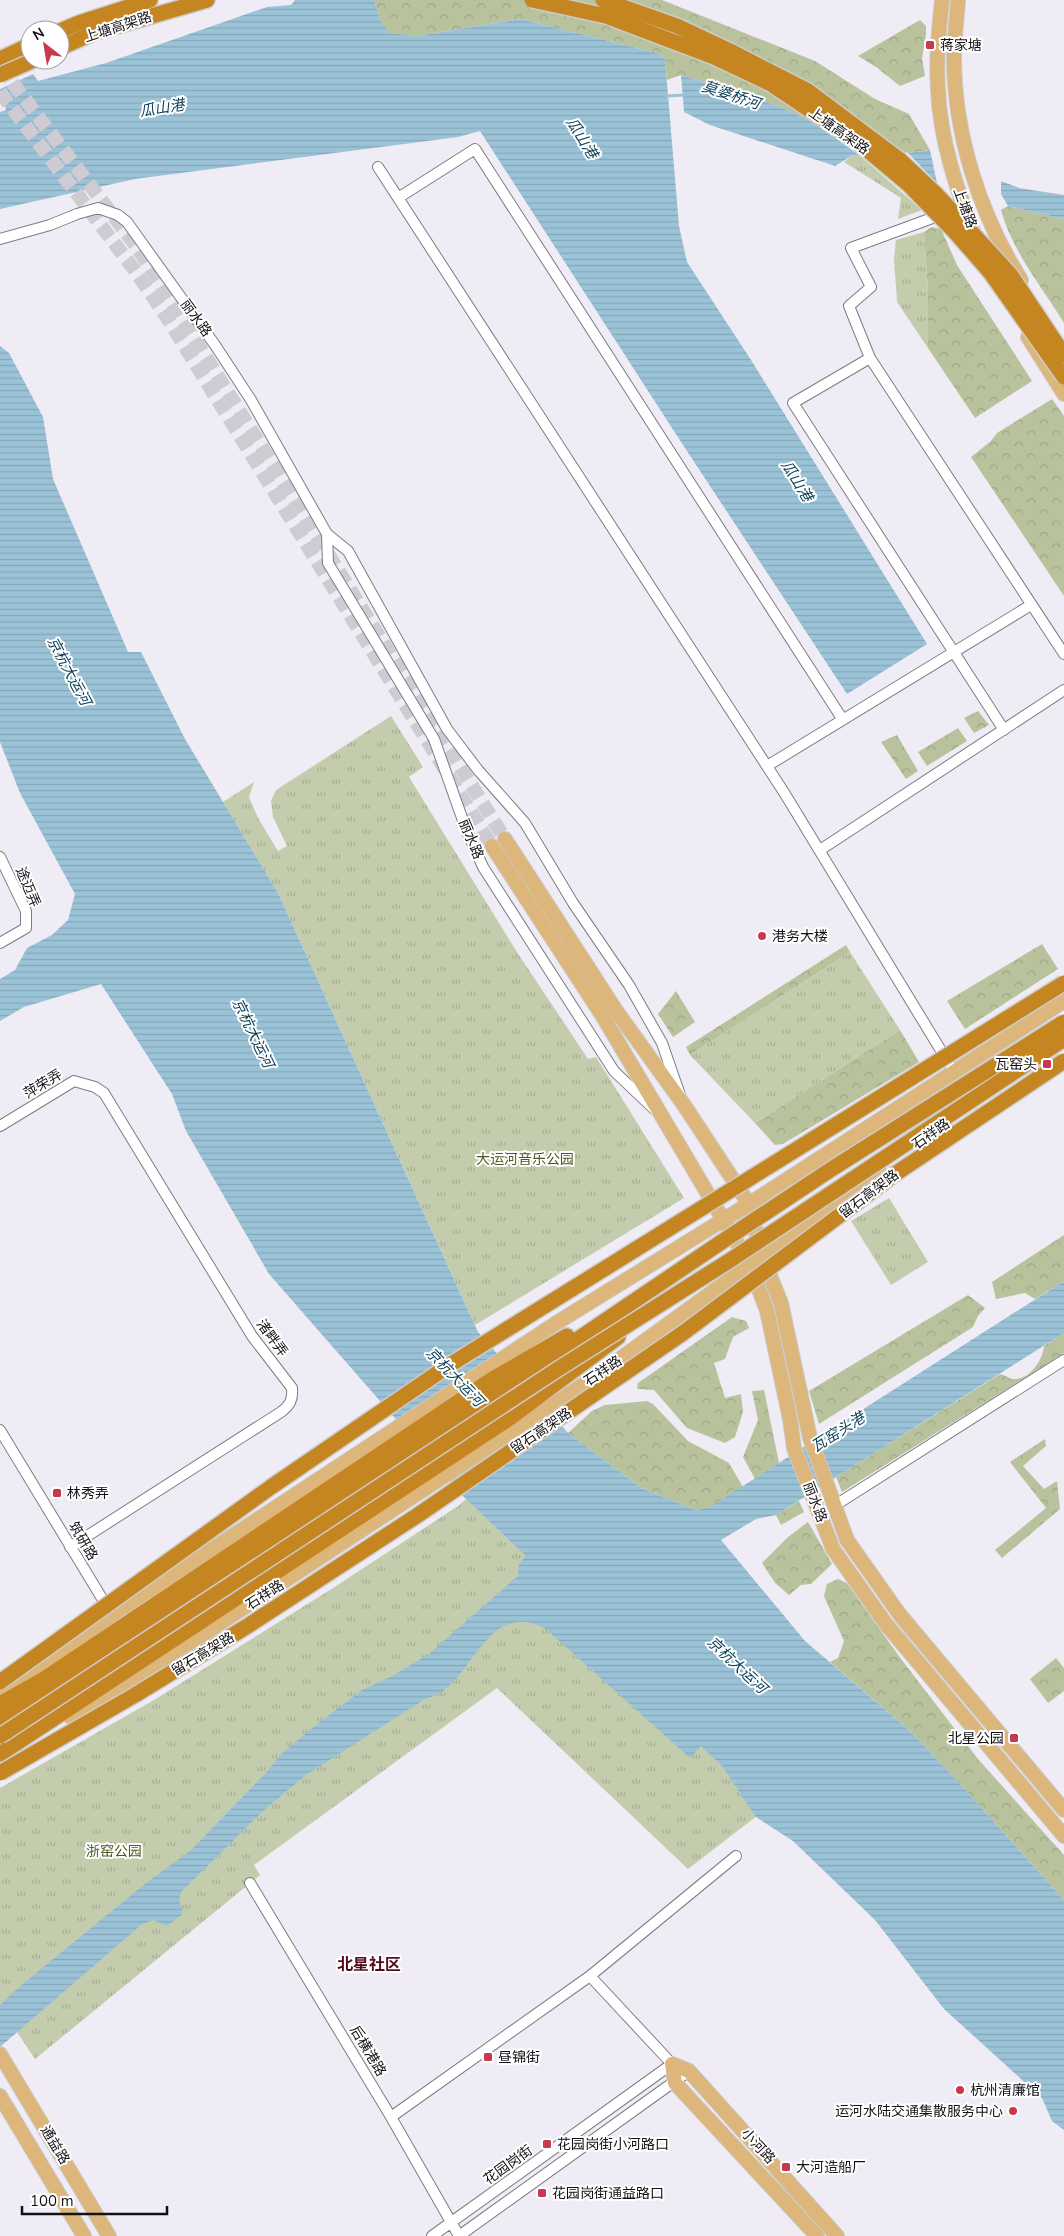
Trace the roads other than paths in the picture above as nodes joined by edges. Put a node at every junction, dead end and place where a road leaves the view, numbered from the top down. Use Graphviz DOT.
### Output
graph roads {
  1 [pos="150,0"];
  2 [pos="206,0"];
  3 [pos="532,0"];
  4 [pos="603,0"];
  5 [pos="942,0"];
  6 [pos="958,0"];
  7 [pos="70,26"];
  8 [pos="70,44"];
  9 [pos="20,50"];
  10 [pos="0,59"];
  11 [pos="20,67"];
  12 [pos="0,76"];
  13 [pos="378,167"];
  14 [pos="398,198"];
  15 [pos="963,207"];
  16 [pos="0,239"];
  17 [pos="1064,349"];
  18 [pos="1064,355"];
  19 [pos="870,358"];
  20 [pos="1064,377"];
  21 [pos="1064,394"];
  22 [pos="327,534"];
  23 [pos="1031,605"];
  24 [pos="954,652"];
  25 [pos="1064,654"];
  26 [pos="1064,690"];
  27 [pos="843,720"];
  28 [pos="1004,730"];
  29 [pos="768,766"];
  30 [pos="505,838"];
  31 [pos="492,846"];
  32 [pos="820,850"];
  33 [pos="0,857"];
  34 [pos="0,943"];
  35 [pos="1064,983"];
  36 [pos="1064,1001"];
  37 [pos="1064,1022"];
  38 [pos="1064,1042"];
  39 [pos="1064,1061"];
  40 [pos="954,1072"];
  41 [pos="74,1081"];
  42 [pos="684,1105"];
  43 [pos="662,1118"];
  44 [pos="0,1126"];
  45 [pos="749,1204"];
  46 [pos="722,1220"];
  47 [pos="762,1256"];
  48 [pos="750,1265"];
  49 [pos="655,1286"];
  50 [pos="648,1313"];
  51 [pos="1064,1360"];
  52 [pos="0,1430"];
  53 [pos="834,1506"];
  54 [pos="70,1547"];
  55 [pos="112,1615"];
  56 [pos="0,1682"];
  57 [pos="0,1695"];
  58 [pos="0,1704"];
  59 [pos="0,1720"];
  60 [pos="0,1736"];
  61 [pos="0,1755"];
  62 [pos="0,1773"];
  63 [pos="1064,1810"];
  64 [pos="1064,1836"];
  65 [pos="736,1856"];
  66 [pos="250,1883"];
  67 [pos="590,1976"];
  68 [pos="0,2054"];
  69 [pos="672,2064"];
  70 [pos="689,2071"];
  71 [pos="675,2083"];
  72 [pos="0,2096"];
  73 [pos="391,2117"];
  74 [pos="452,2223"];
  75 [pos="84,2236"];
  76 [pos="109,2236"];
  77 [pos="432,2236"];
  78 [pos="459,2236"];
  79 [pos="817,2236"];
  80 [pos="837,2236"];
  1 -- 7 [label="highway, 上塘高架路"];
  2 -- 8 [label="highway, 上塘高架路"];
  3 -- 20 [label="highway, 上塘高架路, bridge"];
  4 -- 18 [label="highway, 上塘高架路, bridge"];
  5 -- 15 [label="main road, 上塘路"];
  6 -- 17 [label="main road, 上塘路"];
  9 -- 10 [label="highway"];
  11 -- 12 [label="highway, bridge"];
  13 -- 14 [label="street"];
  14 -- 27 [label="street"];
  14 -- 29 [label="street"];
  15 -- 19 [label="street"];
  15 -- 21 [label="main road, 上塘路"];
  16 -- 22 [label="street, 丽水路"];
  19 -- 23 [label="street"];
  19 -- 24 [label="street"];
  22 -- 42 [label="street, 丽水路"];
  22 -- 43 [label="street, 丽水路"];
  23 -- 24 [label="street"];
  23 -- 25 [label="street"];
  24 -- 27 [label="street"];
  24 -- 28 [label="street"];
  26 -- 28 [label="street"];
  27 -- 29 [label="street"];
  28 -- 32 [label="street"];
  29 -- 32 [label="street"];
  30 -- 42 [label="main road, 丽水路"];
  31 -- 43 [label="main road, 丽水路"];
  32 -- 40 [label="street"];
  33 -- 34 [label="street, 途迈弄"];
  35 -- 56 [label="highway, bridge"];
  36 -- 40 [label="main road"];
  37 -- 49 [label="highway, bridge"];
  38 -- 47 [label="main road, 石祥路"];
  38 -- 50 [label="highway, 留石高架路, bridge"];
  39 -- 62 [label="highway, 留石高架路, bridge"];
  40 -- 45 [label="main road"];
  41 -- 44 [label="street, 萍荣弄"];
  41 -- 54 [label="street, 渚畔弄"];
  42 -- 45 [label="main road, 丽水路"];
  43 -- 46 [label="main road, 丽水路"];
  45 -- 46 [label="main road"];
  45 -- 47 [label="main road, 丽水路"];
  46 -- 48 [label="main road, 丽水路"];
  46 -- 55 [label="main road"];
  47 -- 48 [label="main road, 石祥路"];
  47 -- 53 [label="main road, 丽水路"];
  48 -- 61 [label="main road, 石祥路"];
  48 -- 64 [label="main road, 丽水路"];
  49 -- 58 [label="highway"];
  49 -- 59 [label="highway"];
  50 -- 60 [label="highway, 留石高架路, bridge"];
  50 -- 61 [label="highway, bridge"];
  51 -- 53 [label="street"];
  52 -- 54 [label="street, 筑研路"];
  53 -- 63 [label="main road, 丽水路"];
  54 -- 55 [label="street, 筑研路"];
  55 -- 57 [label="main road"];
  65 -- 67 [label="street"];
  66 -- 73 [label="street, 后横港路"];
  67 -- 69 [label="street, 小河路"];
  67 -- 73 [label="street"];
  68 -- 76 [label="main road, 通益路"];
  69 -- 70 [label="main road, 小河路"];
  69 -- 71 [label="main road"];
  69 -- 74 [label="street, 花园岗街"];
  70 -- 71 [label="street"];
  70 -- 80 [label="main road, 小河路"];
  71 -- 78 [label="street"];
  71 -- 79 [label="main road, 小河路"];
  72 -- 75 [label="main road, 通益路"];
  73 -- 74 [label="street, 后横港路"];
  74 -- 77 [label="street, 花园岗街"];
  74 -- 78 [label="street, 后横港路"];
}
